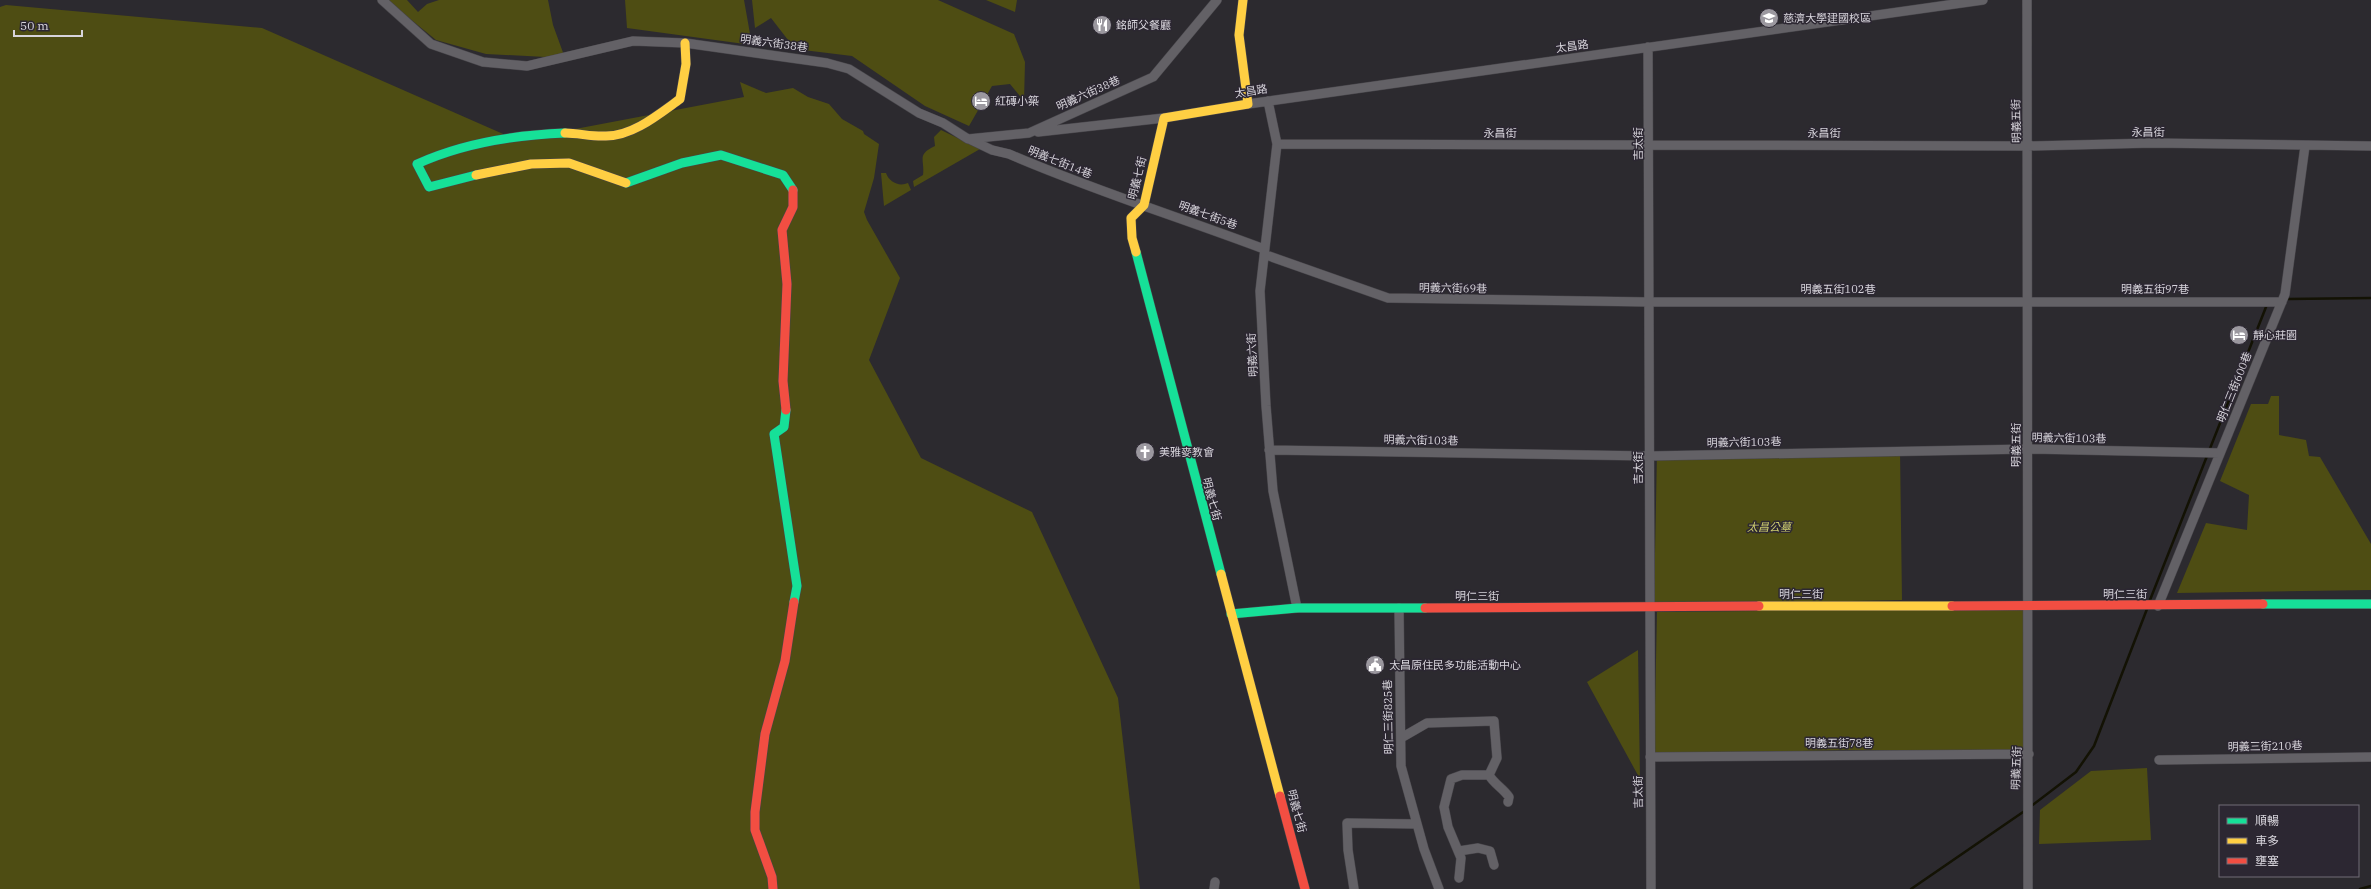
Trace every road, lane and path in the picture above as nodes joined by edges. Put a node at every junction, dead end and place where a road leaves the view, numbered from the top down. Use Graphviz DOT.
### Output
graph roads {
  1 [pos="382,0"];
  2 [pos="1217,0"];
  3 [pos="1243,0"];
  4 [pos="1983,0"];
  5 [pos="2027,0"];
  6 [pos="1943,2"];
  7 [pos="685,43"];
  8 [pos="1648,46"];
  9 [pos="1268,101"];
  10 [pos="1248,104"];
  11 [pos="1164,118"];
  12 [pos="1029,133"];
  13 [pos="968,139"];
  14 [pos="1277,144"];
  15 [pos="1650,145"];
  16 [pos="2028,146"];
  17 [pos="2305,146"];
  18 [pos="2371,146"];
  19 [pos="1144,205"];
  20 [pos="1264,252"];
  21 [pos="2028,300"];
  22 [pos="1648,302"];
  23 [pos="2282,302"];
  24 [pos="2028,448"];
  25 [pos="1269,450"];
  26 [pos="2220,453"];
  27 [pos="1650,456"];
  28 [pos="2371,604"];
  29 [pos="2028,606"];
  30 [pos="2151,606"];
  31 [pos="1649,607"];
  32 [pos="1297,608"];
  33 [pos="1399,608"];
  34 [pos="1231,614"];
  35 [pos="1401,738"];
  36 [pos="2029,754"];
  37 [pos="1650,757"];
  38 [pos="2371,757"];
  39 [pos="2159,760"];
  40 [pos="1489,775"];
  41 [pos="1508,802"];
  42 [pos="1416,824"];
  43 [pos="1459,851"];
  44 [pos="1494,865"];
  45 [pos="1459,878"];
  46 [pos="773,889"];
  47 [pos="1305,889"];
  48 [pos="1354,889"];
  49 [pos="1439,889"];
  50 [pos="1651,889"];
  51 [pos="2028,889"];
  1 -- 7 [label="street, 明義六街38巷"];
  2 -- 12 [label="street, 明義六街38巷"];
  3 -- 10 [label="street"];
  4 -- 6 [label="street, 太昌路"];
  5 -- 16 [label="street, 明義五街"];
  6 -- 8 [label="street, 太昌路"];
  7 -- 13 [label="street, 明義六街38巷"];
  7 -- 46 [label="street"];
  8 -- 9 [label="street, 太昌路"];
  8 -- 15 [label="street, 吉太街"];
  9 -- 10 [label="street, 太昌路"];
  9 -- 14 [label="street, 明義六街"];
  10 -- 11 [label="street, 太昌路"];
  11 -- 12 [label="street"];
  11 -- 19 [label="street, 明義七街"];
  12 -- 13 [label="street, 明義六街38巷"];
  13 -- 19 [label="street, 明義七街14巷"];
  14 -- 15 [label="street, 永昌街"];
  14 -- 20 [label="street, 明義六街"];
  15 -- 16 [label="street, 永昌街"];
  15 -- 22 [label="street, 吉太街"];
  16 -- 17 [label="street, 永昌街"];
  16 -- 21 [label="street, 明義五街"];
  17 -- 18 [label="street, 永昌街"];
  17 -- 23 [label="street, 明仁三街600巷"];
  19 -- 20 [label="street, 明義七街5巷"];
  19 -- 34 [label="street, 明義七街"];
  20 -- 22 [label="street, 明義六街69巷"];
  20 -- 25 [label="street, 明義六街"];
  21 -- 22 [label="street, 明義五街102巷"];
  21 -- 23 [label="street, 明義五街97巷"];
  21 -- 24 [label="street, 明義五街"];
  22 -- 27 [label="street, 吉太街"];
  23 -- 26 [label="street, 明仁三街600巷"];
  24 -- 26 [label="street, 明義六街103巷"];
  24 -- 27 [label="street, 明義六街103巷"];
  24 -- 29 [label="street, 明義五街"];
  25 -- 27 [label="street, 明義六街103巷"];
  25 -- 32 [label="street, 明義六街"];
  26 -- 30 [label="street, 明仁三街600巷"];
  27 -- 31 [label="street, 吉太街"];
  28 -- 30 [label="street, 明仁三街"];
  29 -- 30 [label="street, 明仁三街"];
  29 -- 31 [label="street, 明仁三街"];
  29 -- 36 [label="street, 明義五街"];
  31 -- 33 [label="street, 明仁三街"];
  31 -- 37 [label="street, 吉太街"];
  32 -- 33 [label="street, 明仁三街"];
  32 -- 34 [label="street, 明仁三街"];
  33 -- 35 [label="street, 明仁三街825巷"];
  34 -- 47 [label="street, 明義七街"];
  35 -- 40 [label="street"];
  35 -- 42 [label="street, 明仁三街825巷"];
  36 -- 37 [label="street, 明義五街78巷"];
  36 -- 51 [label="street, 明義五街"];
  37 -- 50 [label="street, 吉太街"];
  38 -- 39 [label="street, 明義三街210巷"];
  40 -- 41 [label="street"];
  40 -- 43 [label="street"];
  42 -- 48 [label="street"];
  42 -- 49 [label="street, 明仁三街825巷"];
  43 -- 44 [label="street"];
  43 -- 45 [label="street"];
}
